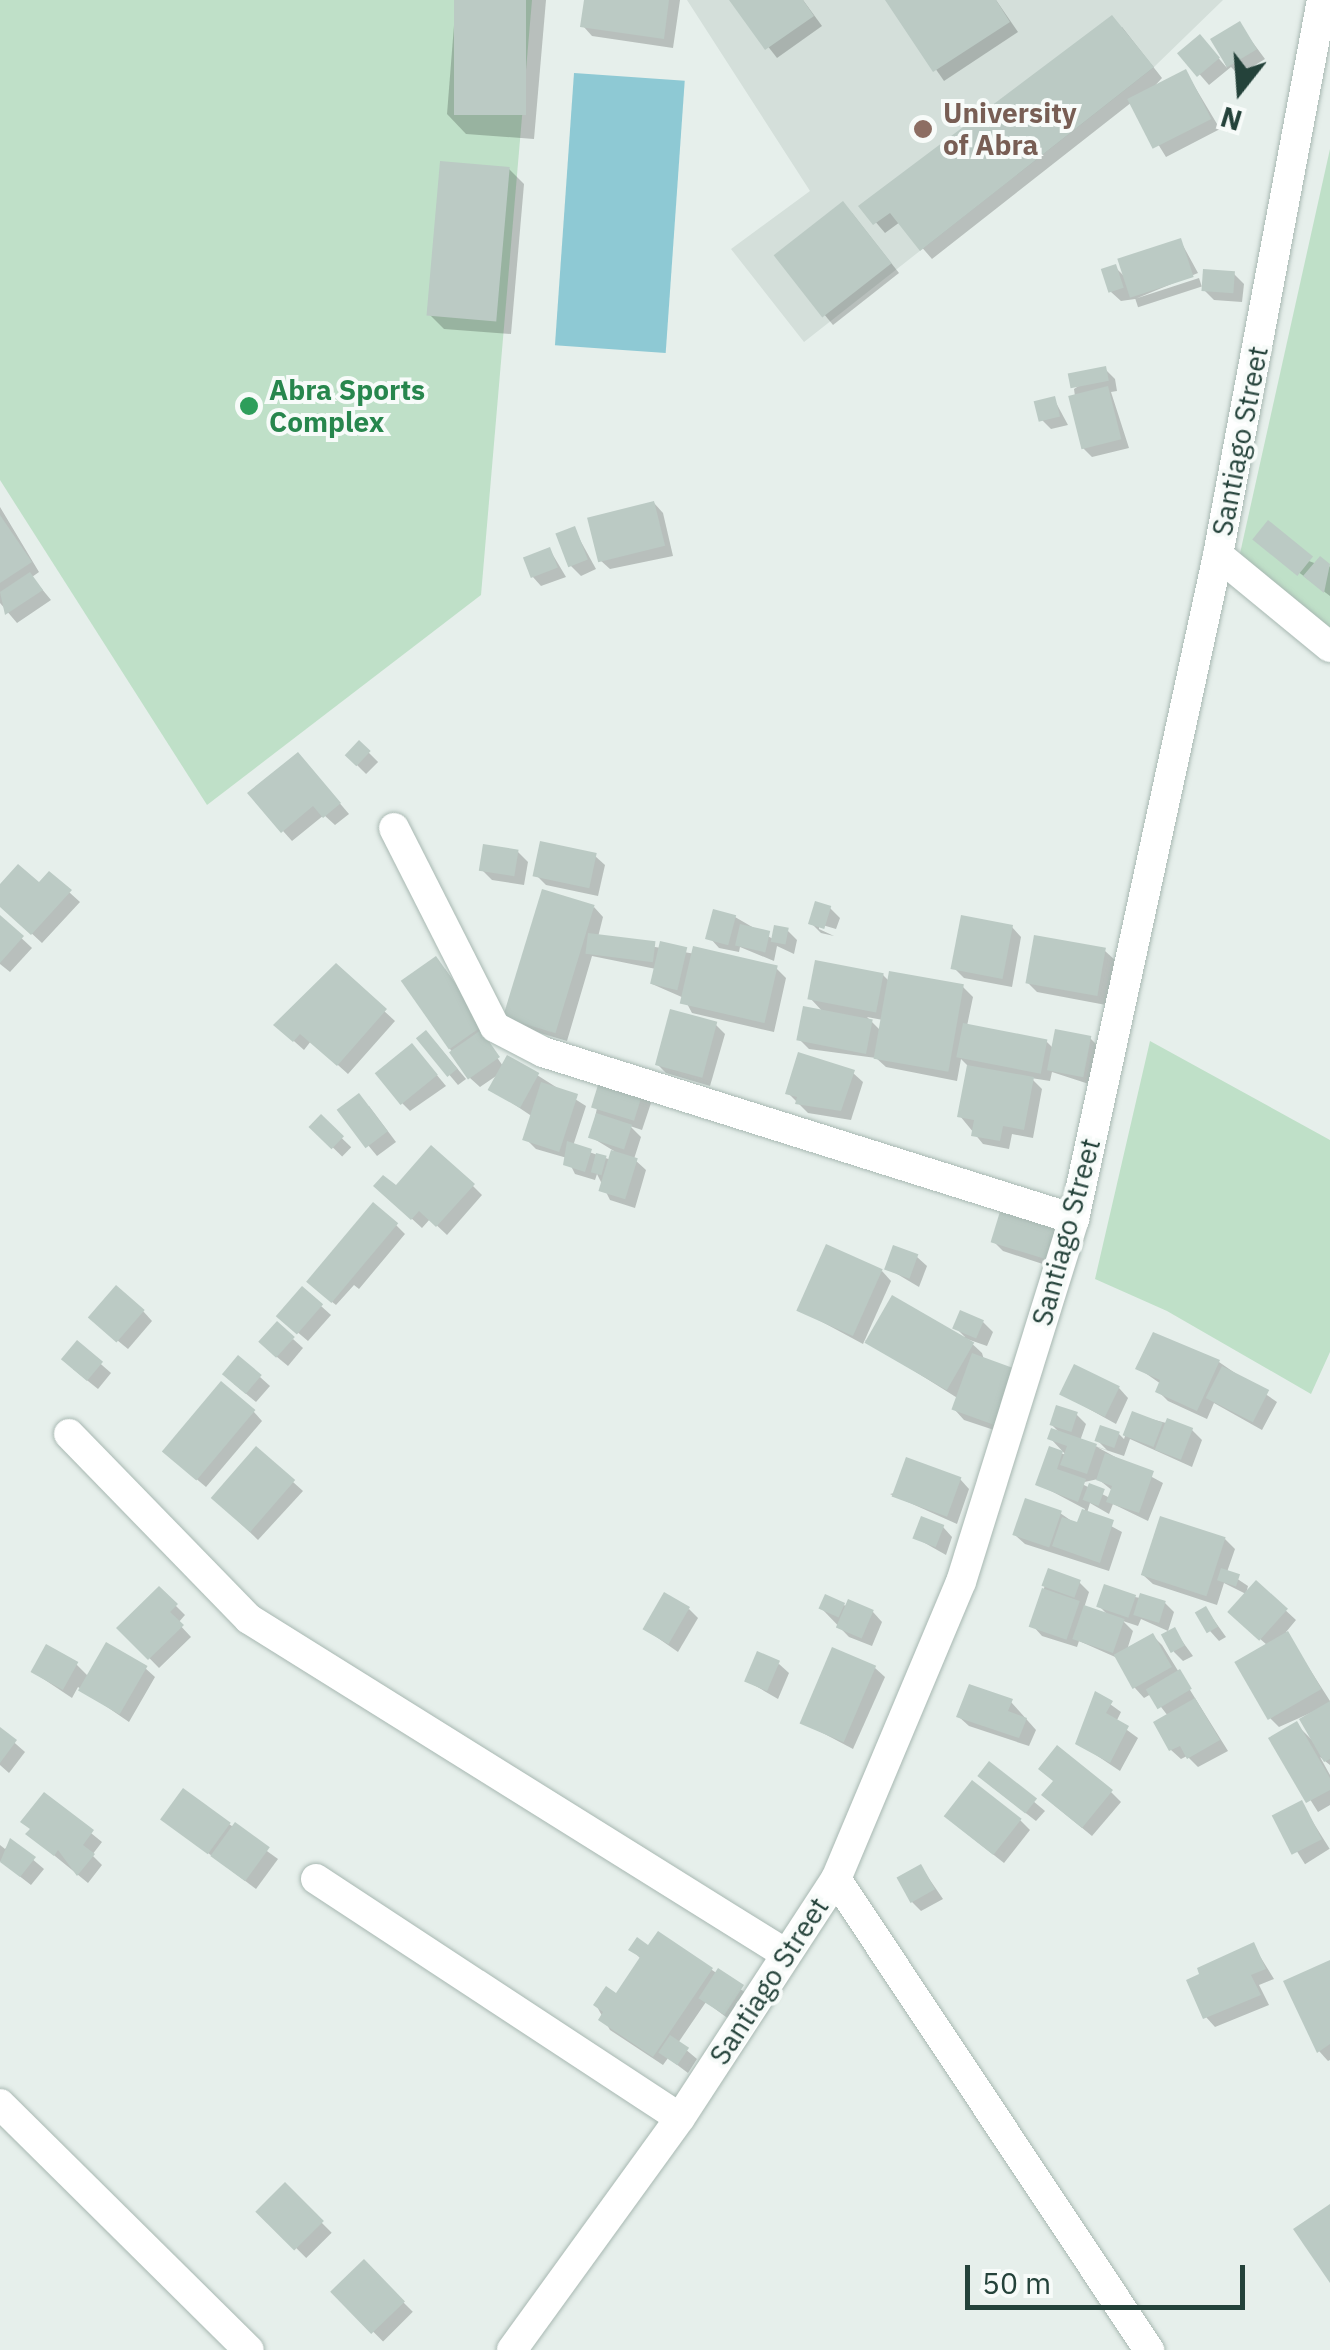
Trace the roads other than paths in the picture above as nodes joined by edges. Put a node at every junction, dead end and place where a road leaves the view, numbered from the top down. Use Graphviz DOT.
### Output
graph roads {
  1 [pos="1325,11"];
  2 [pos="1218,555"];
  3 [pos="1330,647"];
  4 [pos="394,828"];
  5 [pos="1074,1219"];
  6 [pos="69,1434"];
  7 [pos="316,1879"];
  8 [pos="836,1879"];
  9 [pos="786,1954"];
  10 [pos="0,2104"];
  11 [pos="680,2118"];
  12 [pos="250,2350"];
  13 [pos="512,2350"];
  14 [pos="1150,2350"];
  1 -- 2 [label="street, Santiago Street"];
  2 -- 3 [label="street"];
  2 -- 5 [label="street, Santiago Street"];
  4 -- 5 [label="street"];
  5 -- 8 [label="street, Santiago Street"];
  6 -- 9 [label="street"];
  7 -- 11 [label="street"];
  8 -- 9 [label="street, Santiago Street"];
  8 -- 14 [label="street"];
  9 -- 11 [label="street, Santiago Street"];
  10 -- 12 [label="street"];
  11 -- 13 [label="street, Santiago Street"];
}
